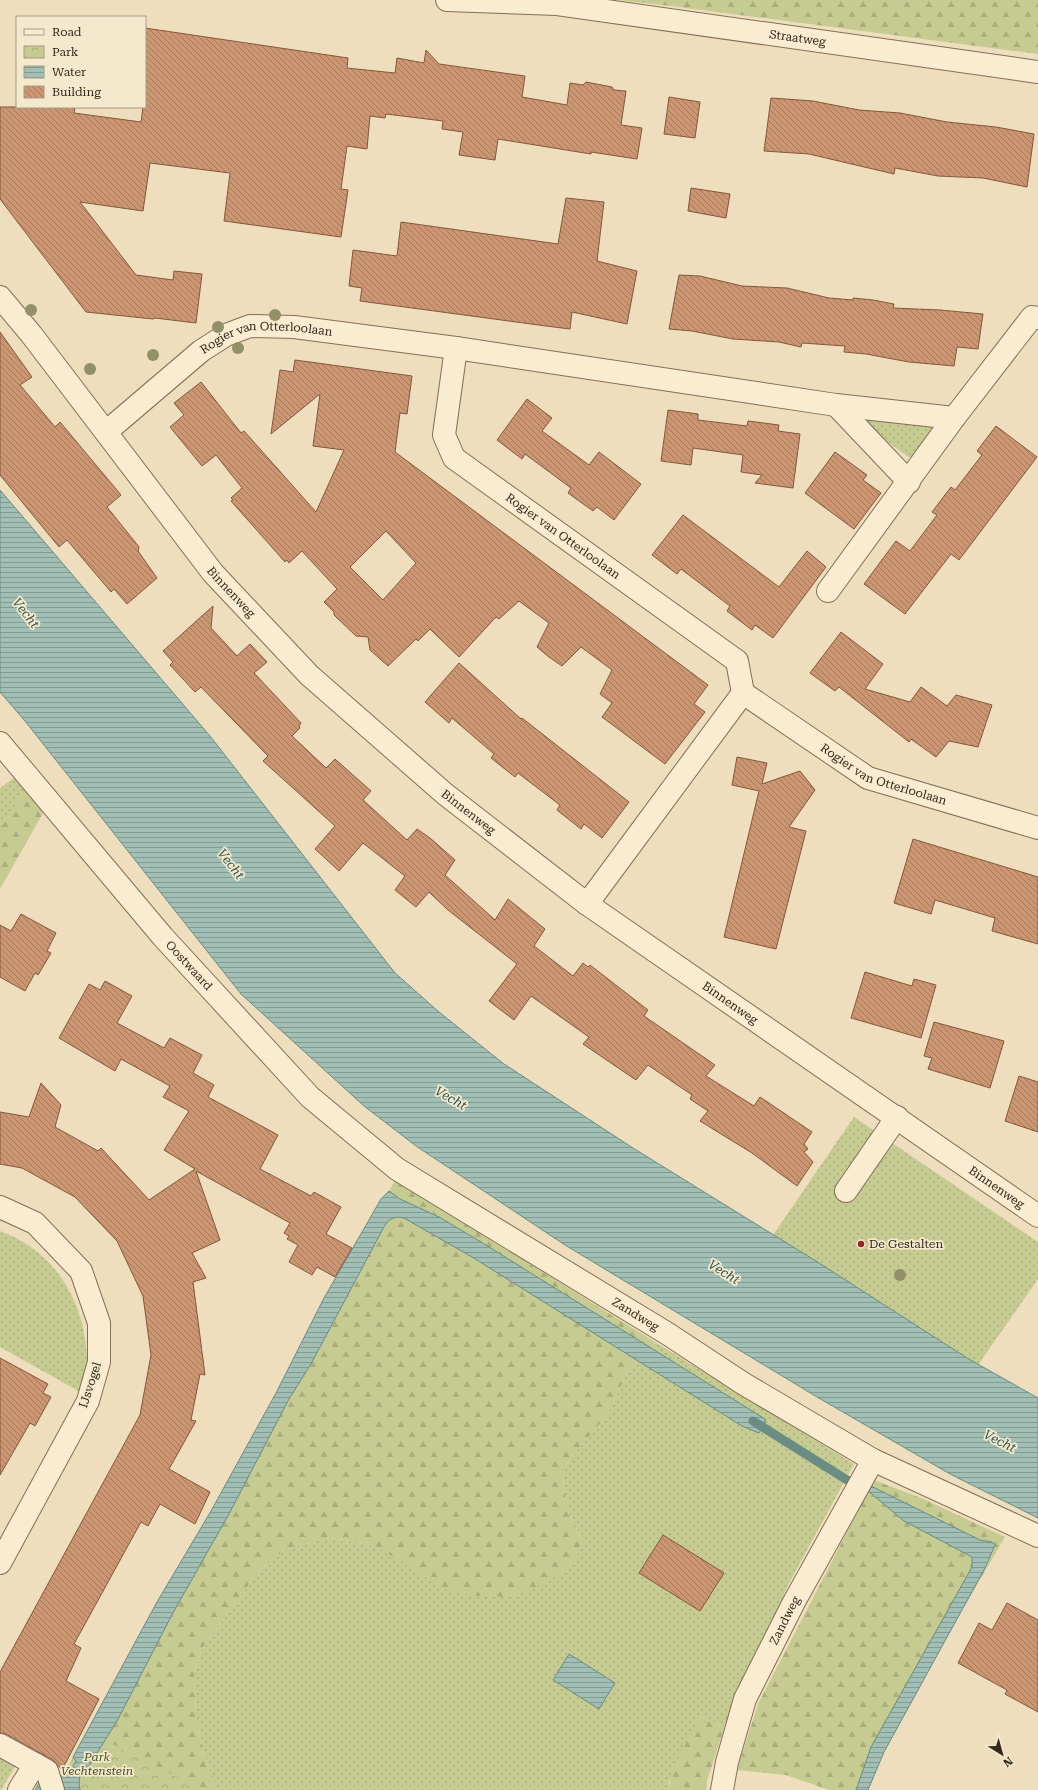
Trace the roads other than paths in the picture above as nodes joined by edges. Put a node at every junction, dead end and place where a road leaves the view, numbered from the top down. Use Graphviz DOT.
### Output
graph roads {
  1 [pos="447,0"];
  2 [pos="557,2"];
  3 [pos="1038,72"];
  4 [pos="0,297"];
  5 [pos="1038,318"];
  6 [pos="456,348"];
  7 [pos="836,405"];
  8 [pos="954,418"];
  9 [pos="106,432"];
  10 [pos="909,482"];
  11 [pos="828,591"];
  12 [pos="743,693"];
  13 [pos="0,743"];
  14 [pos="1038,828"];
  15 [pos="587,904"];
  16 [pos="897,1117"];
  17 [pos="397,1169"];
  18 [pos="846,1191"];
  19 [pos="0,1207"];
  20 [pos="1038,1216"];
  21 [pos="873,1460"];
  22 [pos="1038,1536"];
  23 [pos="0,1563"];
  24 [pos="0,1745"];
  25 [pos="45,1775"];
  26 [pos="19,1790"];
  27 [pos="722,1790"];
  1 -- 2 [label="street, Straatweg"];
  2 -- 3 [label="street, Straatweg"];
  4 -- 9 [label="street, Binnenweg"];
  5 -- 8 [label="street"];
  6 -- 7 [label="street, Rogier van Otterloolaan"];
  6 -- 9 [label="street, Rogier van Otterloolaan"];
  6 -- 12 [label="street, Rogier van Otterloolaan"];
  7 -- 8 [label="street, Rogier van Otterloolaan"];
  7 -- 10 [label="street"];
  8 -- 10 [label="street"];
  9 -- 15 [label="street, Binnenweg"];
  10 -- 11 [label="street"];
  12 -- 14 [label="street, Rogier van Otterloolaan"];
  12 -- 15 [label="street"];
  13 -- 17 [label="street, Oostwaard"];
  15 -- 16 [label="street, Binnenweg"];
  16 -- 18 [label="street"];
  16 -- 20 [label="street, Binnenweg"];
  17 -- 21 [label="street, Zandweg"];
  19 -- 23 [label="street, IJsvogel"];
  21 -- 22 [label="street, Zandweg"];
  21 -- 27 [label="street, Zandweg"];
  24 -- 25 [label="street"];
  25 -- 26 [label="street"];
}
